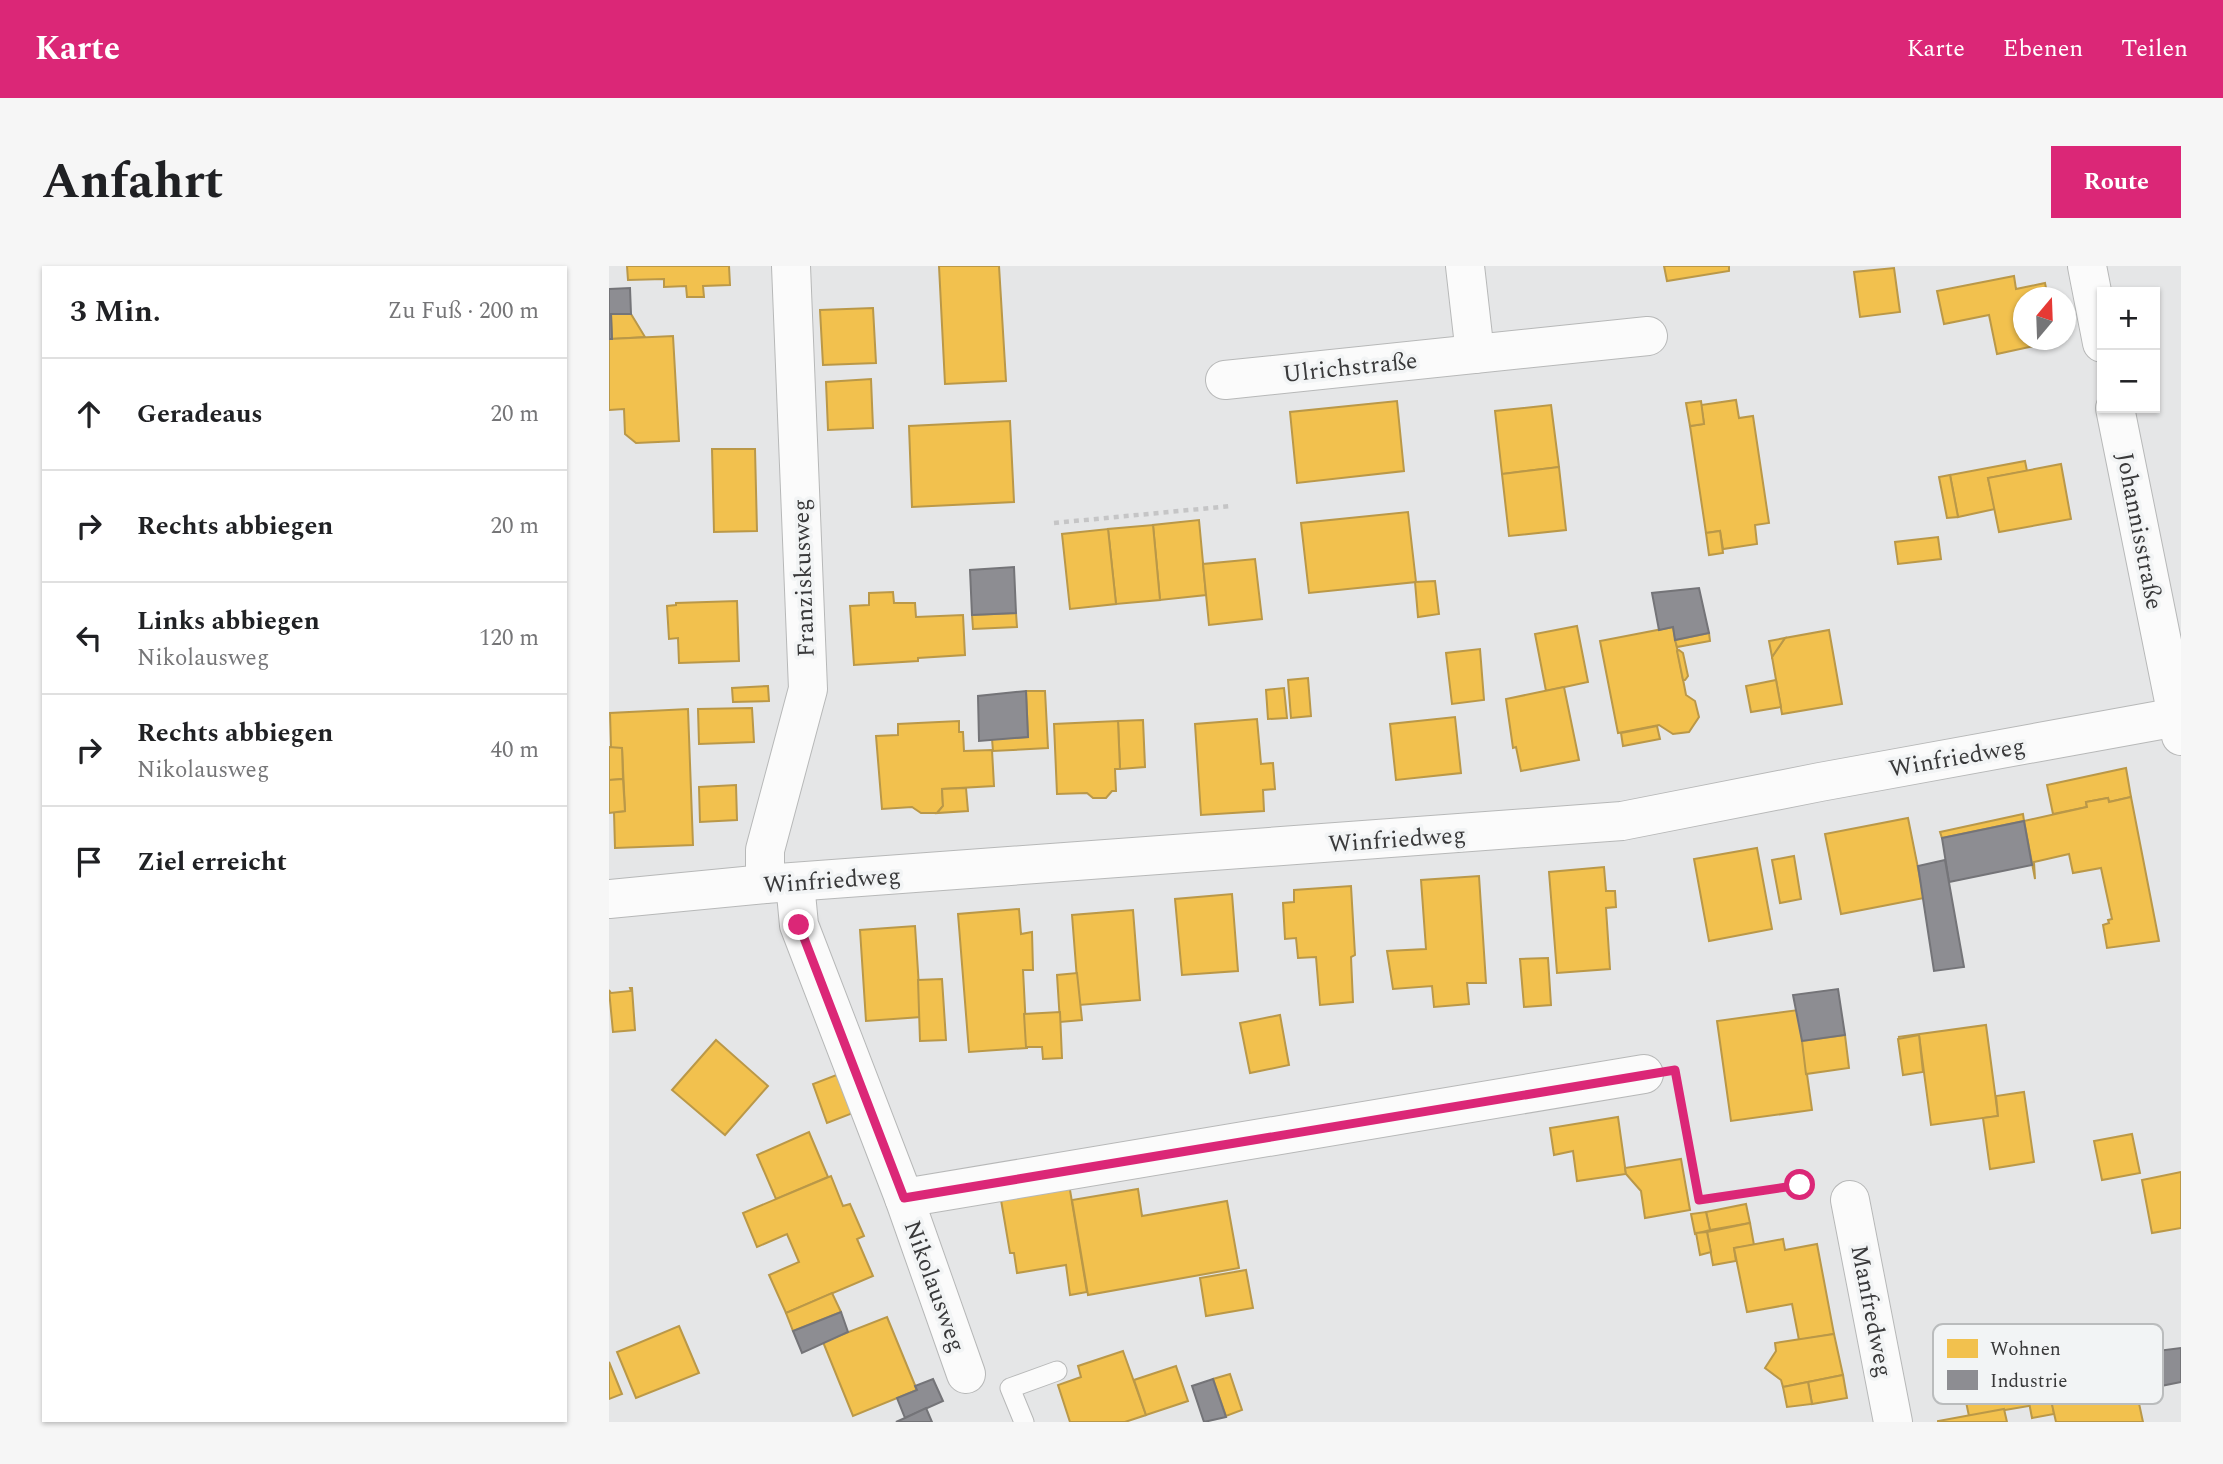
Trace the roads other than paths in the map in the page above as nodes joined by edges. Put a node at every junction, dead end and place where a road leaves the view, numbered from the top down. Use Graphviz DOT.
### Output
graph roads {
  1 [pos="791,266"];
  2 [pos="1465,266"];
  3 [pos="2087,266"];
  4 [pos="2097,317"];
  5 [pos="1648,336"];
  6 [pos="1475,354"];
  7 [pos="1225,380"];
  8 [pos="2116,413"];
  9 [pos="2179,726"];
  10 [pos="780,884"];
  11 [pos="609,899"];
  12 [pos="1644,1074"];
  13 [pos="904,1198"];
  14 [pos="1850,1200"];
  15 [pos="1057,1371"];
  16 [pos="967,1374"];
  17 [pos="1024,1422"];
  18 [pos="1893,1422"];
  1 -- 10 [label="street, Franziskusweg"];
  2 -- 6 [label="street"];
  3 -- 4 [label="street"];
  5 -- 6 [label="street, Ulrichstraße"];
  6 -- 7 [label="street, Ulrichstraße"];
  8 -- 9 [label="street, Johannisstraße"];
  9 -- 10 [label="street, Winfriedweg"];
  10 -- 11 [label="street, Winfriedweg"];
  10 -- 13 [label="street, Nikolausweg"];
  12 -- 13 [label="street, Nikolausweg"];
  13 -- 16 [label="street, Nikolausweg"];
  14 -- 18 [label="street, Manfredweg"];
  15 -- 17 [label="lane"];
}
